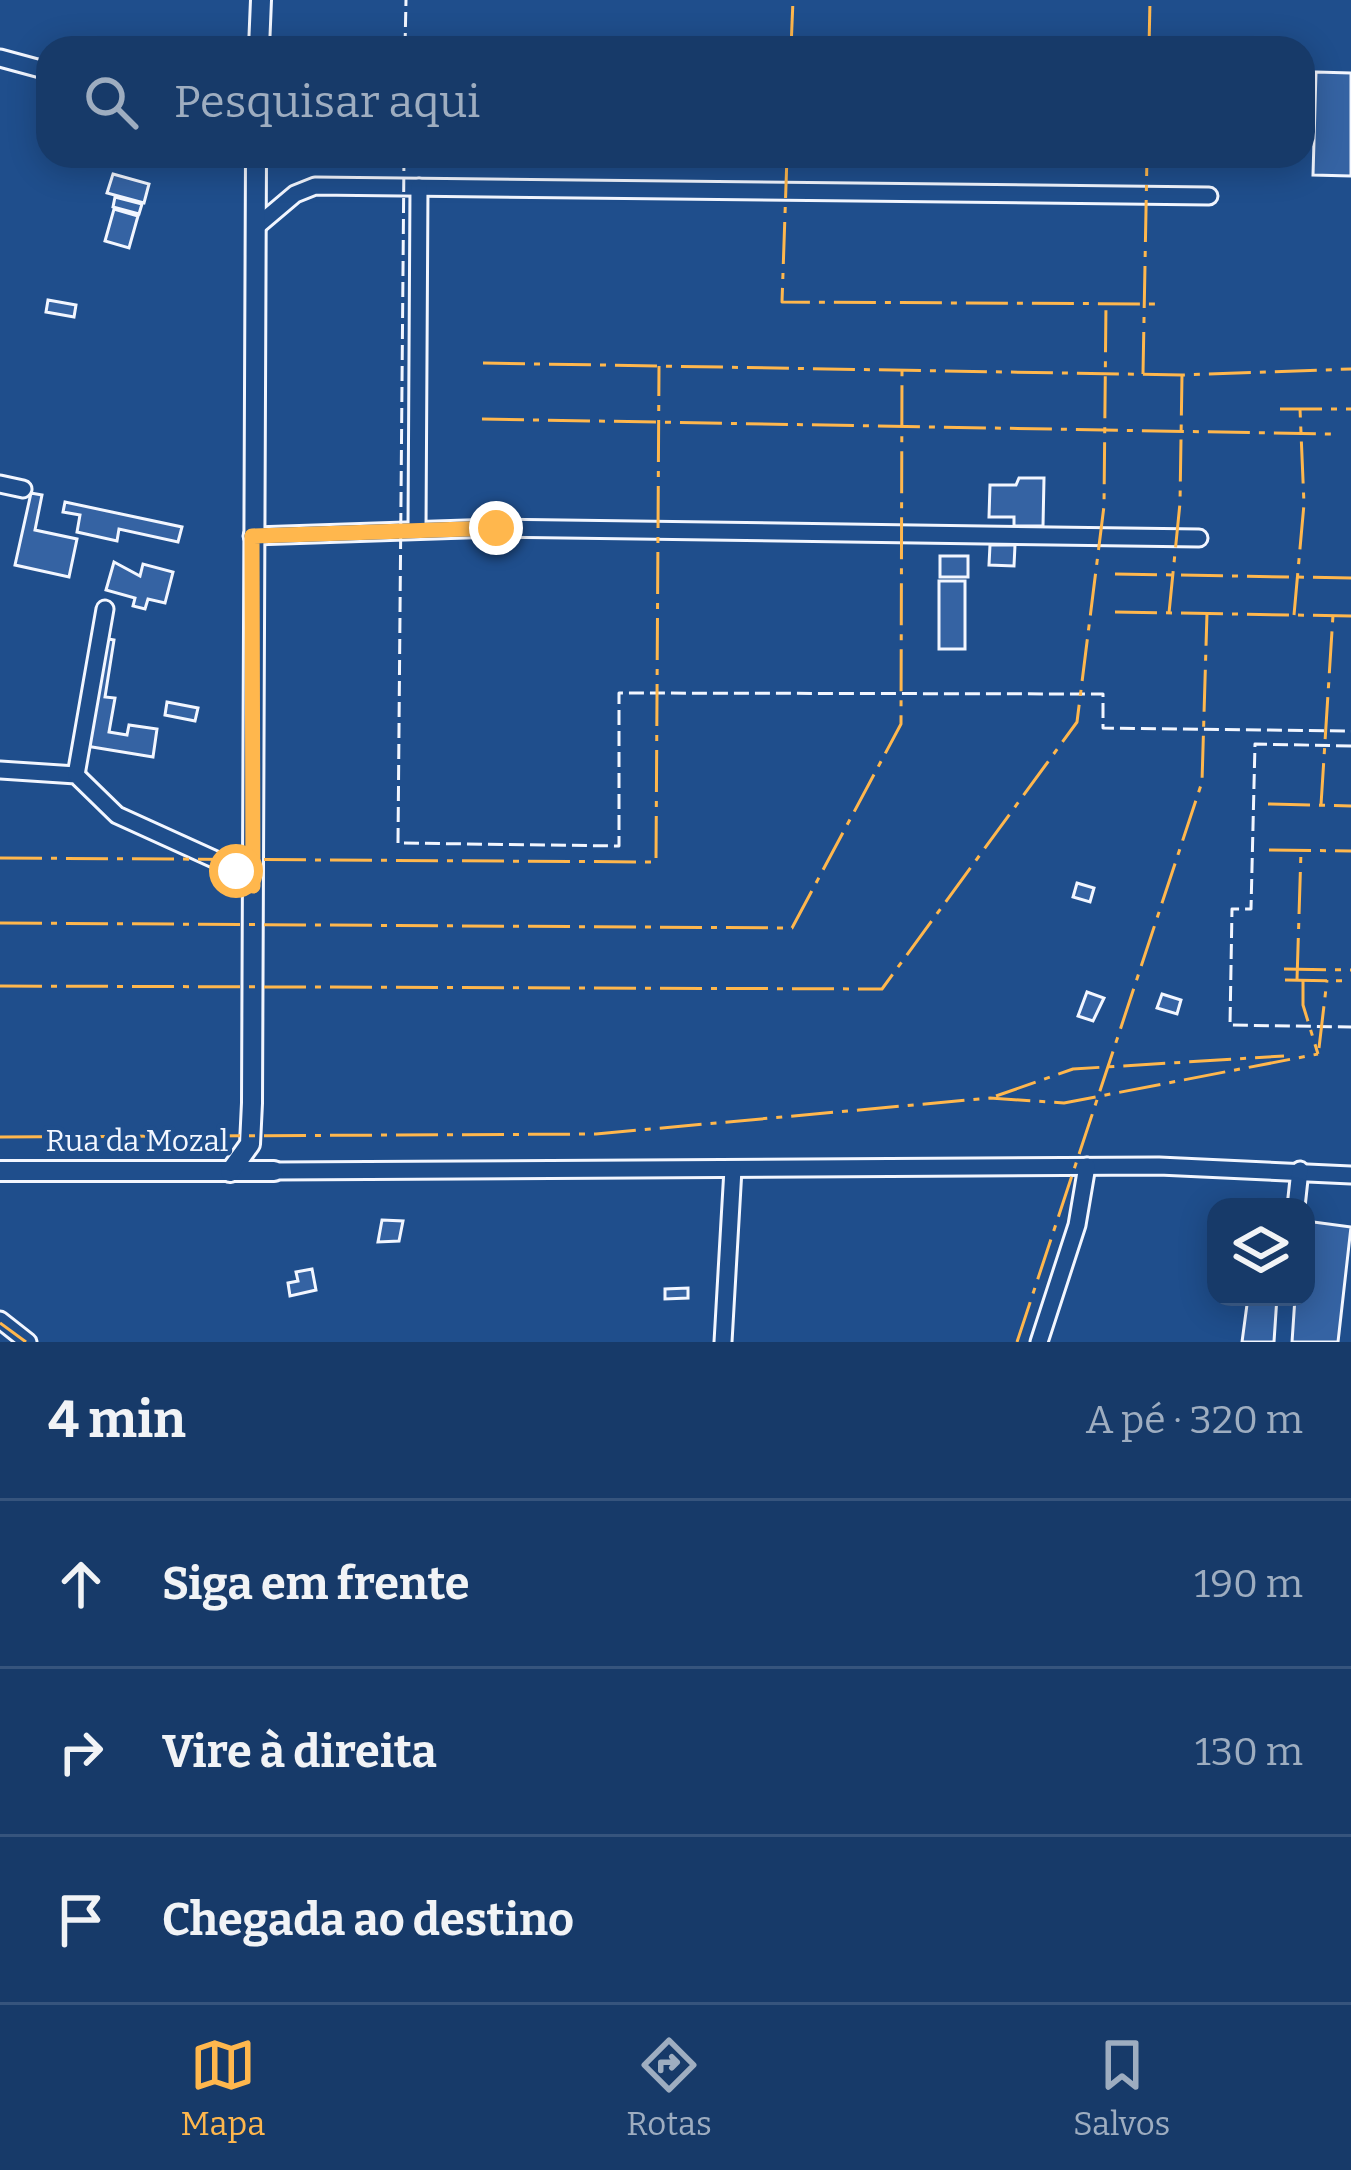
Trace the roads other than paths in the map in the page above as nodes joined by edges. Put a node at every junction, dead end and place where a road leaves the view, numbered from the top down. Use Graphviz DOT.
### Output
graph roads {
  1 [pos="261,0"];
  2 [pos="260,36"];
  3 [pos="0,58"];
  4 [pos="36,68"];
  5 [pos="256,168"];
  6 [pos="419,187"];
  7 [pos="1209,196"];
  8 [pos="256,227"];
  9 [pos="0,484"];
  10 [pos="23,489"];
  11 [pos="417,528"];
  12 [pos="252,536"];
  13 [pos="1198,538"];
  14 [pos="105,609"];
  15 [pos="0,770"];
  16 [pos="76,775"];
  17 [pos="253,886"];
  18 [pos="250,1144"];
  19 [pos="1087,1166"];
  20 [pos="733,1169"];
  21 [pos="1300,1170"];
  22 [pos="0,1171"];
  23 [pos="274,1171"];
  24 [pos="230,1172"];
  25 [pos="1351,1175"];
  26 [pos="1297,1198"];
  27 [pos="1285,1306"];
  28 [pos="0,1320"];
  29 [pos="28,1342"];
  30 [pos="723,1342"];
  31 [pos="1040,1342"];
  32 [pos="1283,1342"];
  1 -- 2 [label="main road"];
  3 -- 4 [label="street"];
  5 -- 8 [label="main road"];
  6 -- 7 [label="street"];
  6 -- 8 [label="street"];
  6 -- 11 [label="street"];
  8 -- 12 [label="main road"];
  9 -- 10 [label="street"];
  11 -- 12 [label="street"];
  11 -- 13 [label="street"];
  12 -- 17 [label="main road"];
  14 -- 16 [label="street"];
  15 -- 16 [label="street"];
  16 -- 17 [label="street"];
  17 -- 18 [label="main road"];
  18 -- 23 [label="main road"];
  18 -- 24 [label="main road"];
  19 -- 20 [label="street"];
  19 -- 21 [label="street"];
  19 -- 31 [label="street"];
  20 -- 23 [label="street"];
  20 -- 30 [label="street"];
  21 -- 25 [label="street"];
  21 -- 26 [label="street"];
  22 -- 24 [label="main road, Rua da Mozal"];
  23 -- 24 [label="main road, Rua da Mozal"];
  27 -- 32 [label="street"];
  28 -- 29 [label="street"];
}
